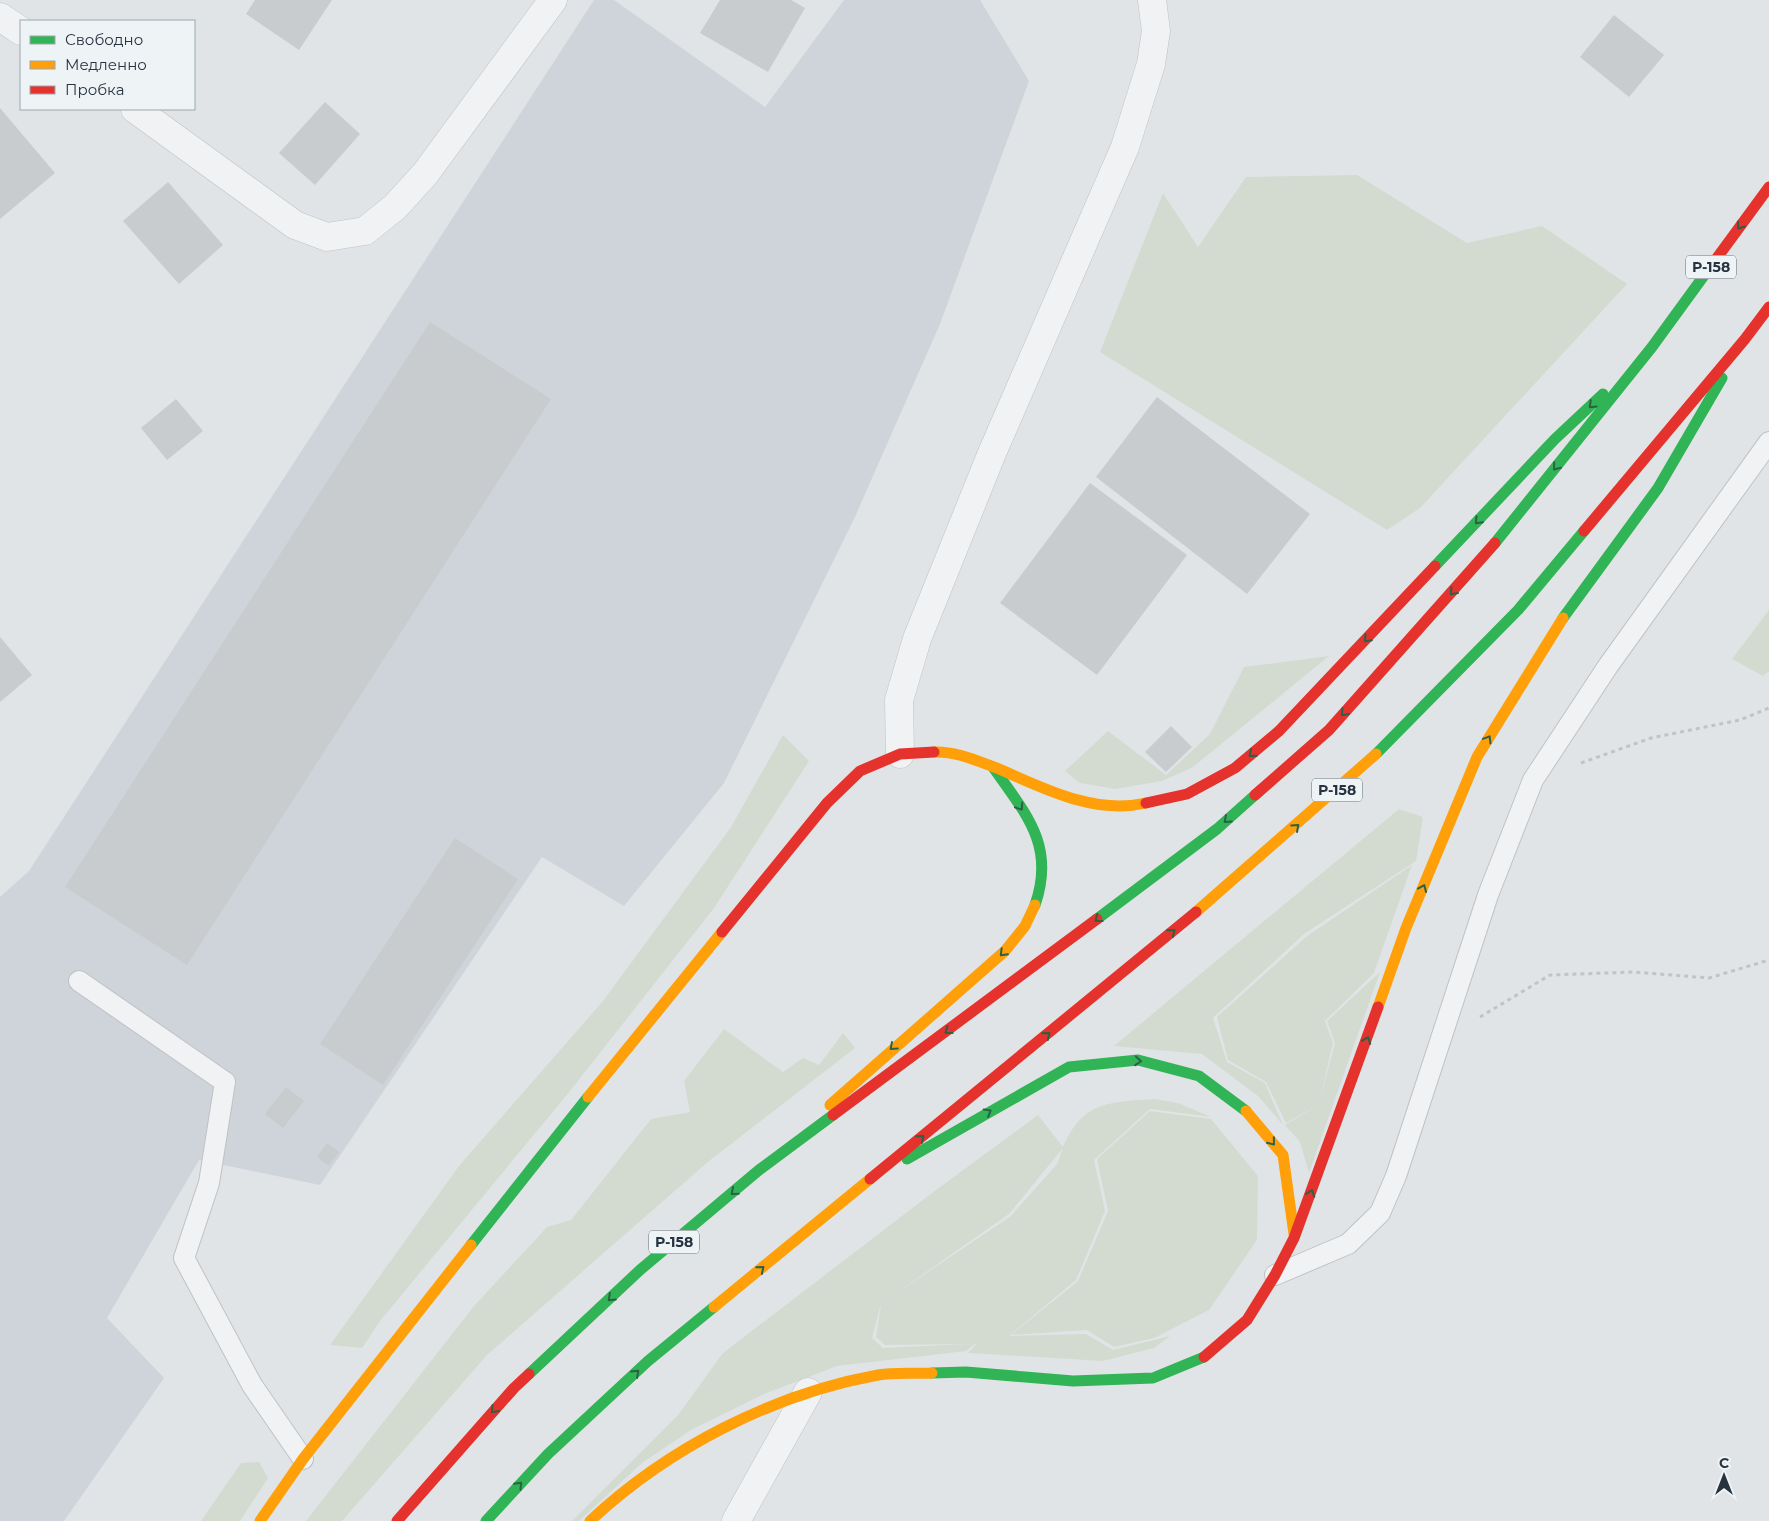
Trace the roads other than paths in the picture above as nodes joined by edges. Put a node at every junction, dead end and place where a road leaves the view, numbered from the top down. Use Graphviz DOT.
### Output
graph roads {
  1 [pos="553,0"];
  2 [pos="1152,0"];
  3 [pos="0,17"];
  4 [pos="20,30"];
  5 [pos="136,110"];
  6 [pos="1769,187"];
  7 [pos="1769,307"];
  8 [pos="1745,340"];
  9 [pos="1652,347"];
  10 [pos="1769,442"];
  11 [pos="900,754"];
  12 [pos="993,767"];
  13 [pos="79,981"];
  14 [pos="760,1170"];
  15 [pos="870,1180"];
  16 [pos="1294,1238"];
  17 [pos="1276,1275"];
  18 [pos="808,1392"];
  19 [pos="304,1458"];
  20 [pos="260,1521"];
  21 [pos="397,1521"];
  22 [pos="486,1521"];
  23 [pos="590,1521"];
  24 [pos="736,1521"];
  1 -- 5 [label="street"];
  2 -- 11 [label="street"];
  3 -- 4 [label="street"];
  6 -- 9 [label="main road, Р-158, one-way"];
  7 -- 8 [label="main road, Р-158"];
  15 -- 8 [label="main road, Р-158, one-way"];
  16 -- 8 [label="main road, one-way"];
  9 -- 12 [label="main road, one-way"];
  9 -- 14 [label="main road, Р-158, one-way"];
  10 -- 17 [label="lane"];
  11 -- 12 [label="main road"];
  11 -- 19 [label="main road"];
  12 -- 14 [label="main road, one-way"];
  13 -- 19 [label="lane"];
  14 -- 21 [label="main road, Р-158, one-way"];
  15 -- 16 [label="main road, one-way"];
  22 -- 15 [label="main road, Р-158, one-way"];
  16 -- 17 [label="main road"];
  17 -- 18 [label="main road"];
  18 -- 23 [label="main road"];
  18 -- 24 [label="street"];
  19 -- 20 [label="main road"];
}
